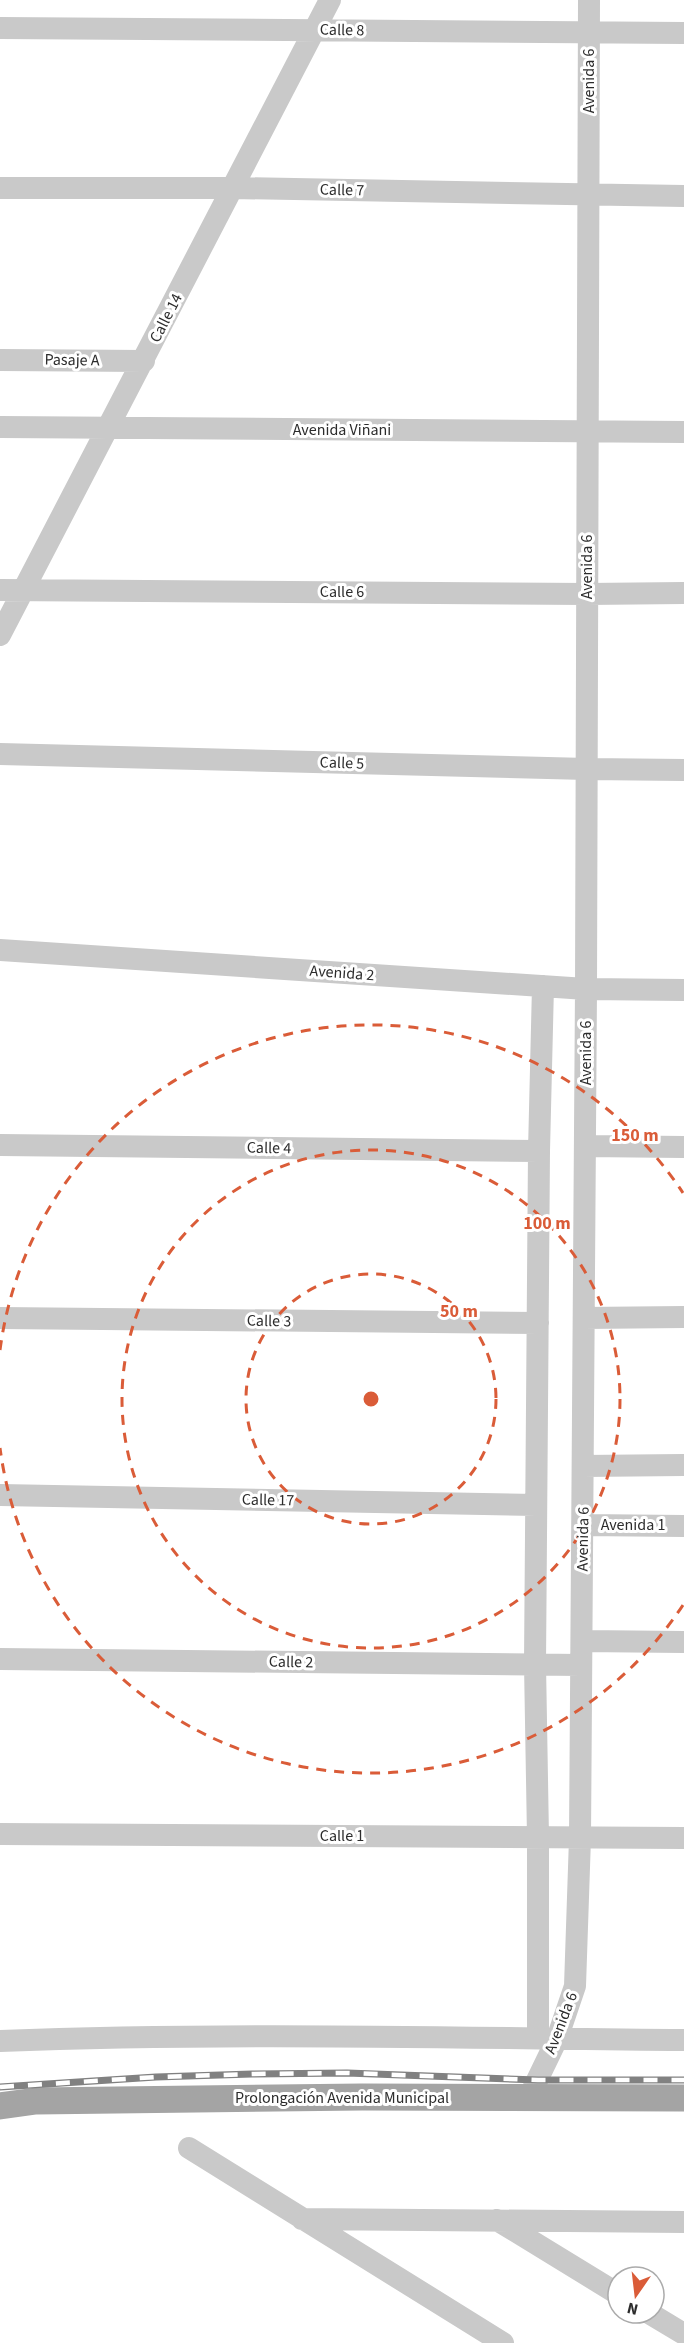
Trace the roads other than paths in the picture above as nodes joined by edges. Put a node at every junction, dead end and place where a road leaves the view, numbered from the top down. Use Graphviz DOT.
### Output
graph roads {
  1 [pos="330,0"];
  2 [pos="589,0"];
  3 [pos="0,28"];
  4 [pos="315,30"];
  5 [pos="589,33"];
  6 [pos="684,33"];
  7 [pos="0,188"];
  8 [pos="233,188"];
  9 [pos="588,194"];
  10 [pos="684,196"];
  11 [pos="0,360"];
  12 [pos="144,361"];
  13 [pos="0,427"];
  14 [pos="109,428"];
  15 [pos="588,432"];
  16 [pos="684,432"];
  17 [pos="0,590"];
  18 [pos="24,590"];
  19 [pos="684,593"];
  20 [pos="587,594"];
  21 [pos="0,635"];
  22 [pos="0,754"];
  23 [pos="587,769"];
  24 [pos="684,770"];
  25 [pos="0,950"];
  26 [pos="543,986"];
  27 [pos="586,989"];
  28 [pos="684,990"];
  29 [pos="0,1145"];
  30 [pos="585,1146"];
  31 [pos="684,1147"];
  32 [pos="539,1151"];
  33 [pos="684,1317"];
  34 [pos="0,1318"];
  35 [pos="584,1318"];
  36 [pos="538,1323"];
  37 [pos="684,1465"];
  38 [pos="583,1466"];
  39 [pos="0,1495"];
  40 [pos="536,1505"];
  41 [pos="583,1525"];
  42 [pos="684,1526"];
  43 [pos="582,1641"];
  44 [pos="684,1642"];
  45 [pos="0,1659"];
  46 [pos="535,1664"];
  47 [pos="581,1665"];
  48 [pos="0,1834"];
  49 [pos="538,1837"];
  50 [pos="580,1838"];
  51 [pos="684,1838"];
  52 [pos="548,2038"];
  53 [pos="684,2040"];
  54 [pos="0,2041"];
  55 [pos="529,2097"];
  56 [pos="684,2098"];
  57 [pos="0,2106"];
  58 [pos="189,2148"];
  59 [pos="302,2219"];
  60 [pos="497,2220"];
  61 [pos="684,2222"];
  62 [pos="606,2287"];
  63 [pos="666,2323"];
  64 [pos="684,2334"];
  65 [pos="503,2343"];
  1 -- 4 [label="street, Calle 14"];
  2 -- 5 [label="street, Avenida 6"];
  3 -- 4 [label="street, Calle 8"];
  4 -- 5 [label="street, Calle 8"];
  4 -- 8 [label="street, Calle 14"];
  5 -- 6 [label="street, Calle 8"];
  5 -- 9 [label="street, Avenida 6"];
  7 -- 8 [label="street, Calle 7"];
  8 -- 9 [label="street, Calle 7"];
  8 -- 12 [label="street, Calle 14"];
  9 -- 10 [label="street, Calle 7"];
  9 -- 15 [label="street, Avenida 6"];
  11 -- 12 [label="street, Pasaje A"];
  12 -- 14 [label="street, Calle 14"];
  13 -- 14 [label="street, Avenida Viñani"];
  14 -- 15 [label="street, Avenida Viñani"];
  14 -- 18 [label="street, Calle 14"];
  15 -- 16 [label="street, Avenida Viñani"];
  15 -- 20 [label="street, Avenida 6"];
  17 -- 18 [label="street, Calle 6"];
  18 -- 20 [label="street, Calle 6"];
  18 -- 21 [label="street, Calle 14"];
  19 -- 20 [label="street, Calle 6"];
  20 -- 23 [label="street, Avenida 6"];
  22 -- 23 [label="street, Calle 5"];
  23 -- 24 [label="street, Calle 5"];
  23 -- 27 [label="street, Avenida 6"];
  25 -- 26 [label="street, Avenida 2"];
  26 -- 27 [label="street, Avenida 2"];
  26 -- 32 [label="street, Avenida 6"];
  27 -- 28 [label="street, Avenida 2"];
  27 -- 30 [label="street, Avenida 6"];
  29 -- 32 [label="street, Calle 4"];
  30 -- 31 [label="street"];
  30 -- 35 [label="street, Avenida 6"];
  32 -- 36 [label="street, Avenida 6"];
  33 -- 35 [label="street"];
  34 -- 36 [label="street, Calle 3"];
  35 -- 38 [label="street, Avenida 6"];
  36 -- 40 [label="street, Avenida 6"];
  37 -- 38 [label="street"];
  38 -- 41 [label="street, Avenida 6"];
  39 -- 40 [label="street, Calle 17"];
  40 -- 46 [label="street, Avenida 6"];
  41 -- 42 [label="street, Avenida 1"];
  41 -- 43 [label="street, Avenida 6"];
  43 -- 44 [label="street"];
  43 -- 47 [label="street, Avenida 6"];
  45 -- 46 [label="street, Calle 2"];
  46 -- 47 [label="street, Calle 2"];
  46 -- 49 [label="street, Avenida 6"];
  47 -- 50 [label="street, Avenida 6"];
  48 -- 49 [label="street, Calle 1"];
  49 -- 50 [label="street, Calle 1"];
  49 -- 52 [label="street, Avenida 6"];
  50 -- 51 [label="street, Calle 1"];
  50 -- 52 [label="street, Avenida 6"];
  52 -- 53 [label="street"];
  52 -- 54 [label="street"];
  52 -- 55 [label="street, Avenida 6"];
  55 -- 56 [label="main road, Prolongación Avenida Municipal"];
  55 -- 57 [label="main road, Prolongación Avenida Municipal"];
  58 -- 59 [label="street"];
  59 -- 60 [label="street"];
  59 -- 65 [label="street"];
  60 -- 61 [label="street"];
  60 -- 62 [label="street"];
  63 -- 64 [label="street"];
}
